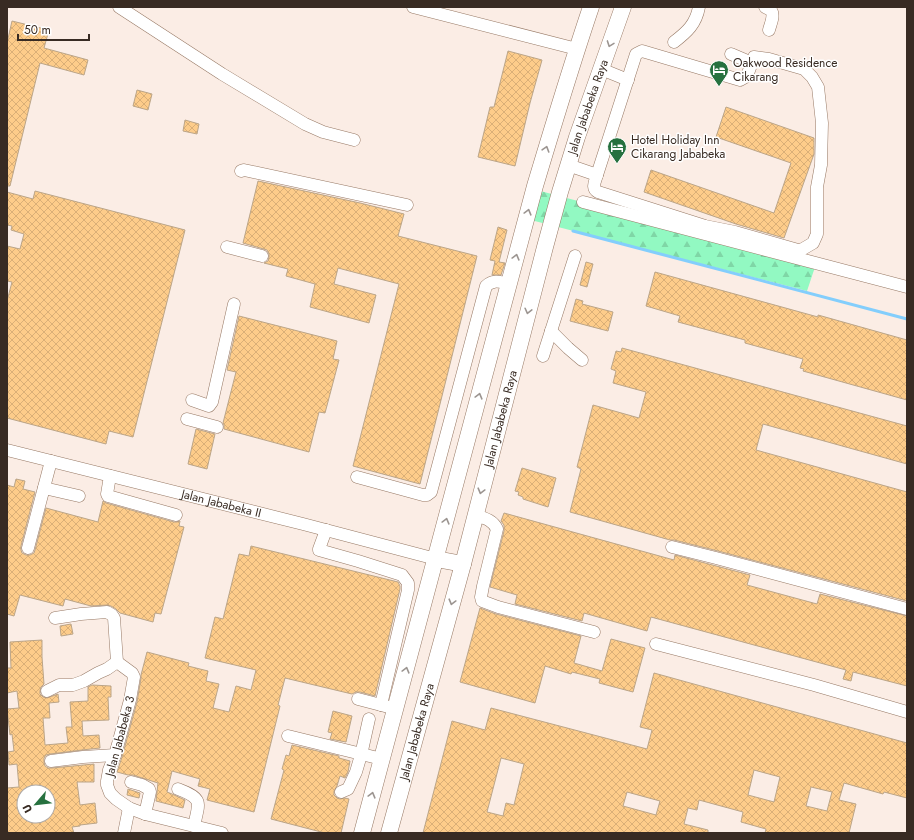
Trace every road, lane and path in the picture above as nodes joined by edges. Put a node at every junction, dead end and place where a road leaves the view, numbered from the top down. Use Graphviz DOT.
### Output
graph roads {
  1 [pos="414,7"];
  2 [pos="591,7"];
  3 [pos="623,7"];
  4 [pos="699,7"];
  5 [pos="765,7"];
  6 [pos="126,9"];
  7 [pos="769,30"];
  8 [pos="674,42"];
  9 [pos="577,49"];
  10 [pos="732,52"];
  11 [pos="753,60"];
  12 [pos="601,69"];
  13 [pos="628,80"];
  14 [pos="354,140"];
  15 [pos="568,165"];
  16 [pos="241,171"];
  17 [pos="597,175"];
  18 [pos="583,202"];
  19 [pos="407,205"];
  20 [pos="227,247"];
  21 [pos="262,256"];
  22 [pos="575,256"];
  23 [pos="509,284"];
  24 [pos="907,288"];
  25 [pos="234,304"];
  26 [pos="551,331"];
  27 [pos="543,356"];
  28 [pos="582,360"];
  29 [pos="192,400"];
  30 [pos="187,419"];
  31 [pos="217,427"];
  32 [pos="7,450"];
  33 [pos="51,461"];
  34 [pos="110,476"];
  35 [pos="357,477"];
  36 [pos="44,488"];
  37 [pos="79,496"];
  38 [pos="176,515"];
  39 [pos="475,515"];
  40 [pos="326,530"];
  41 [pos="672,547"];
  42 [pos="28,548"];
  43 [pos="436,559"];
  44 [pos="462,564"];
  45 [pos="907,609"];
  46 [pos="55,618"];
  47 [pos="594,632"];
  48 [pos="656,644"];
  49 [pos="117,662"];
  50 [pos="47,691"];
  51 [pos="358,699"];
  52 [pos="388,707"];
  53 [pos="907,712"];
  54 [pos="369,719"];
  55 [pos="288,736"];
  56 [pos="115,755"];
  57 [pos="361,755"];
  58 [pos="382,760"];
  59 [pos="51,761"];
  60 [pos="130,782"];
  61 [pos="178,789"];
  62 [pos="341,792"];
  63 [pos="129,808"];
  64 [pos="144,814"];
  65 [pos="194,826"];
  66 [pos="124,833"];
  67 [pos="222,833"];
  68 [pos="362,833"];
  69 [pos="389,833"];
  1 -- 9 [label="street"];
  2 -- 9 [label="main road"];
  3 -- 12 [label="main road, Jalan Jababeka Raya, one-way"];
  4 -- 8 [label="street"];
  5 -- 7 [label="street"];
  6 -- 14 [label="street"];
  23 -- 9 [label="main road, one-way"];
  10 -- 11 [label="street"];
  11 -- 13 [label="street"];
  11 -- 17 [label="street"];
  12 -- 13 [label="street"];
  12 -- 15 [label="main road, Jalan Jababeka Raya"];
  13 -- 17 [label="street"];
  15 -- 17 [label="street"];
  15 -- 39 [label="main road, Jalan Jababeka Raya, one-way"];
  16 -- 19 [label="street"];
  18 -- 24 [label="street"];
  20 -- 21 [label="street"];
  22 -- 26 [label="street"];
  23 -- 35 [label="street"];
  43 -- 23 [label="main road, one-way"];
  25 -- 29 [label="street"];
  26 -- 27 [label="street"];
  26 -- 28 [label="street"];
  30 -- 31 [label="street"];
  32 -- 33 [label="street, Jalan Jababeka II"];
  33 -- 34 [label="street, Jalan Jababeka II"];
  33 -- 36 [label="street"];
  34 -- 38 [label="street"];
  34 -- 40 [label="street, Jalan Jababeka II"];
  36 -- 37 [label="street"];
  36 -- 42 [label="street"];
  39 -- 44 [label="main road, Jalan Jababeka Raya"];
  39 -- 47 [label="street"];
  40 -- 43 [label="street, Jalan Jababeka II"];
  40 -- 52 [label="street"];
  41 -- 45 [label="street"];
  43 -- 44 [label="main road"];
  52 -- 43 [label="main road, one-way"];
  44 -- 69 [label="main road, Jalan Jababeka Raya, one-way"];
  46 -- 49 [label="street"];
  48 -- 53 [label="street"];
  49 -- 50 [label="street"];
  49 -- 56 [label="street, Jalan Jababeka 3"];
  51 -- 52 [label="street"];
  52 -- 58 [label="main road"];
  54 -- 57 [label="street"];
  55 -- 57 [label="street"];
  56 -- 59 [label="street"];
  56 -- 63 [label="street, Jalan Jababeka 3"];
  57 -- 58 [label="street"];
  57 -- 62 [label="street"];
  68 -- 58 [label="main road, one-way"];
  60 -- 64 [label="street"];
  61 -- 65 [label="street"];
  63 -- 64 [label="street, Jalan Jababeka 3"];
  63 -- 66 [label="street"];
  64 -- 65 [label="street, Jalan Jababeka 3"];
  65 -- 67 [label="street, Jalan Jababeka 3"];
}
